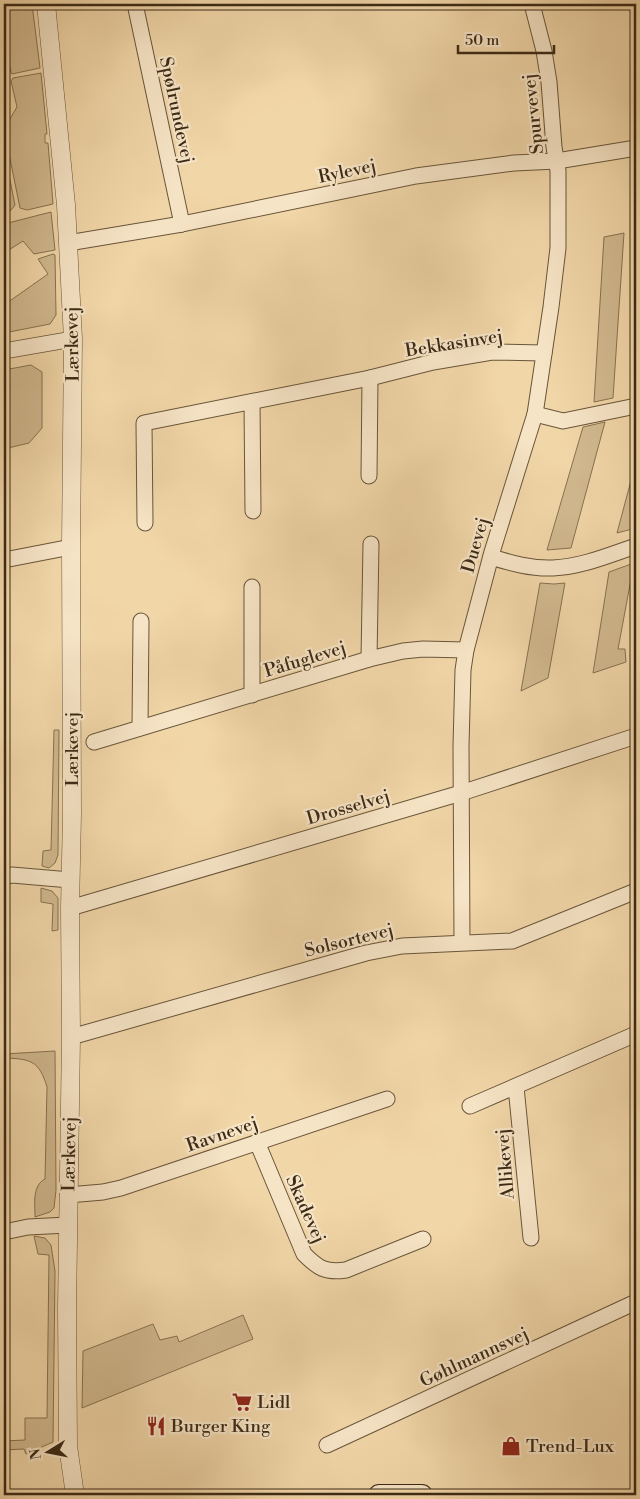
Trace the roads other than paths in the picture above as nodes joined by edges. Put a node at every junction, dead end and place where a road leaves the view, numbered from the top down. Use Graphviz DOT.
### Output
graph roads {
  1 [pos="46,4"];
  2 [pos="135,4"];
  3 [pos="532,4"];
  4 [pos="636,148"];
  5 [pos="557,161"];
  6 [pos="182,224"];
  7 [pos="68,243"];
  8 [pos="73,338"];
  9 [pos="4,351"];
  10 [pos="544,353"];
  11 [pos="370,378"];
  12 [pos="252,402"];
  13 [pos="636,406"];
  14 [pos="535,414"];
  15 [pos="369,476"];
  16 [pos="252,511"];
  17 [pos="144,523"];
  18 [pos="371,544"];
  19 [pos="636,546"];
  20 [pos="71,547"];
  21 [pos="491,557"];
  22 [pos="4,560"];
  23 [pos="252,587"];
  24 [pos="141,621"];
  25 [pos="466,650"];
  26 [pos="369,659"];
  27 [pos="252,694"];
  28 [pos="140,728"];
  29 [pos="636,736"];
  30 [pos="94,742"];
  31 [pos="461,793"];
  32 [pos="4,877"];
  33 [pos="70,880"];
  34 [pos="636,891"];
  35 [pos="70,908"];
  36 [pos="462,942"];
  37 [pos="636,1034"];
  38 [pos="71,1037"];
  39 [pos="516,1087"];
  40 [pos="387,1099"];
  41 [pos="470,1106"];
  42 [pos="257,1142"];
  43 [pos="68,1195"];
  44 [pos="68,1225"];
  45 [pos="4,1232"];
  46 [pos="531,1238"];
  47 [pos="423,1239"];
  48 [pos="636,1302"];
  49 [pos="327,1445"];
  50 [pos="75,1495"];
  51 [pos="378,1495"];
  52 [pos="422,1495"];
  1 -- 7 [label="street, Lærkevej"];
  2 -- 6 [label="street, Spølrundevej"];
  3 -- 5 [label="street, Spurvevej"];
  4 -- 5 [label="street, Rylevej"];
  5 -- 6 [label="street, Rylevej"];
  5 -- 10 [label="street, Duevej"];
  6 -- 7 [label="street, Rylevej"];
  7 -- 8 [label="street, Lærkevej"];
  8 -- 9 [label="street"];
  8 -- 20 [label="street, Lærkevej"];
  10 -- 11 [label="street, Bekkasinvej"];
  10 -- 14 [label="street, Duevej"];
  11 -- 12 [label="street, Bekkasinvej"];
  11 -- 15 [label="street"];
  12 -- 16 [label="street"];
  12 -- 17 [label="street, Bekkasinvej"];
  13 -- 14 [label="street"];
  14 -- 21 [label="street, Duevej"];
  18 -- 26 [label="street, Påfuglevej"];
  19 -- 21 [label="street"];
  20 -- 22 [label="street"];
  20 -- 33 [label="street, Lærkevej"];
  21 -- 25 [label="street, Duevej"];
  23 -- 27 [label="street, Påfuglevej"];
  24 -- 28 [label="street"];
  25 -- 26 [label="street, Påfuglevej"];
  25 -- 31 [label="street, Duevej"];
  26 -- 27 [label="street, Påfuglevej"];
  27 -- 28 [label="street, Påfuglevej"];
  28 -- 30 [label="street, Påfuglevej"];
  29 -- 31 [label="street, Drosselvej"];
  31 -- 35 [label="street, Drosselvej"];
  31 -- 36 [label="street, Duevej"];
  32 -- 33 [label="street"];
  33 -- 35 [label="street, Lærkevej"];
  34 -- 36 [label="street, Solsortevej"];
  35 -- 38 [label="street, Lærkevej"];
  36 -- 38 [label="street, Solsortevej"];
  37 -- 39 [label="street"];
  38 -- 43 [label="street, Lærkevej"];
  39 -- 41 [label="street"];
  39 -- 46 [label="street, Allikevej"];
  40 -- 42 [label="street, Ravnevej"];
  42 -- 43 [label="street, Ravnevej"];
  42 -- 47 [label="street, Skadevej"];
  43 -- 44 [label="street, Lærkevej"];
  44 -- 45 [label="street"];
  44 -- 50 [label="street, Lærkevej"];
  48 -- 49 [label="street, Gøhlmannsvej"];
  51 -- 52 [label="main road"];
}
